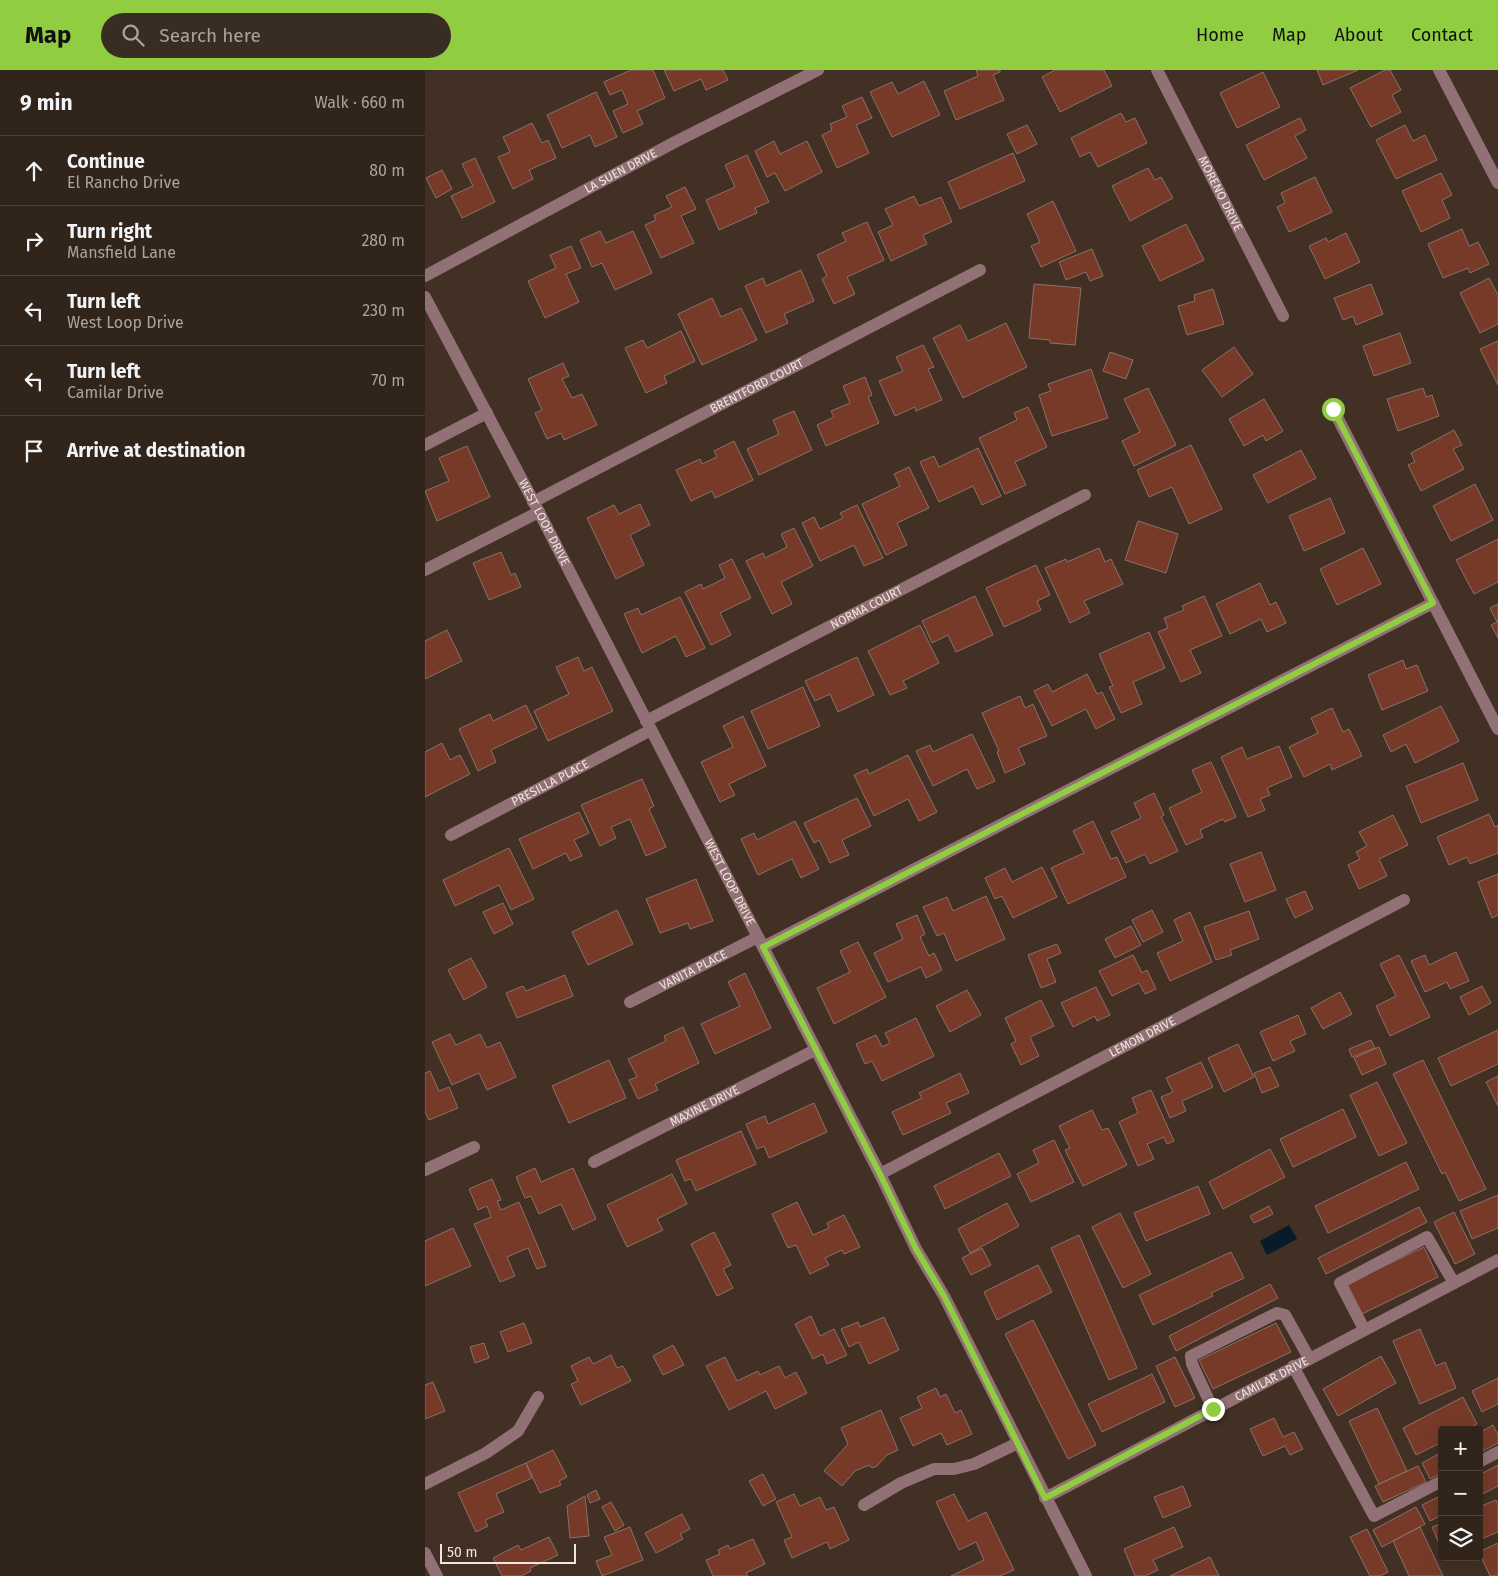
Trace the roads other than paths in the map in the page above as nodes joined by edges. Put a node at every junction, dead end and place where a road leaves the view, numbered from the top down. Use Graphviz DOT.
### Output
graph roads {
  1 [pos="818,70"];
  2 [pos="1157,70"];
  3 [pos="1439,70"];
  4 [pos="1498,182"];
  5 [pos="980,270"];
  6 [pos="425,276"];
  7 [pos="427,305"];
  8 [pos="1283,316"];
  9 [pos="1333,409"];
  10 [pos="487,413"];
  11 [pos="425,445"];
  12 [pos="1085,494"];
  13 [pos="536,507"];
  14 [pos="425,570"];
  15 [pos="1433,603"];
  16 [pos="648,725"];
  17 [pos="1498,729"];
  18 [pos="451,835"];
  19 [pos="1404,900"];
  20 [pos="761,942"];
  21 [pos="630,1002"];
  22 [pos="815,1050"];
  23 [pos="474,1147"];
  24 [pos="594,1162"];
  25 [pos="425,1170"];
  26 [pos="880,1174"];
  27 [pos="1498,1260"];
  28 [pos="1454,1283"];
  29 [pos="1363,1330"];
  30 [pos="1309,1358"];
  31 [pos="1293,1366"];
  32 [pos="538,1397"];
  33 [pos="1213,1409"];
  34 [pos="1018,1443"];
  35 [pos="1498,1452"];
  36 [pos="1483,1460"];
  37 [pos="1438,1483"];
  38 [pos="425,1484"];
  39 [pos="1045,1498"];
  40 [pos="864,1505"];
  41 [pos="425,1553"];
  42 [pos="437,1576"];
  43 [pos="1086,1576"];
  1 -- 6 [label="street, LA SUEN DRIVE"];
  2 -- 8 [label="street, MORENO DRIVE"];
  3 -- 4 [label="street"];
  5 -- 13 [label="street, BRENTFORD COURT"];
  7 -- 10 [label="street, WEST LOOP DRIVE"];
  9 -- 15 [label="street"];
  10 -- 11 [label="street"];
  10 -- 13 [label="street, WEST LOOP DRIVE"];
  12 -- 16 [label="street, NORMA COURT"];
  13 -- 14 [label="street, BRENTFORD COURT"];
  13 -- 16 [label="street, WEST LOOP DRIVE"];
  15 -- 17 [label="street"];
  15 -- 20 [label="street, VANITA PLACE"];
  16 -- 18 [label="street, PRESILLA PLACE"];
  16 -- 20 [label="street, WEST LOOP DRIVE"];
  19 -- 26 [label="street, LEMON DRIVE"];
  20 -- 21 [label="street, VANITA PLACE"];
  20 -- 22 [label="street, WEST LOOP DRIVE"];
  22 -- 24 [label="street, MAXINE DRIVE"];
  22 -- 26 [label="street, WEST LOOP DRIVE"];
  23 -- 25 [label="street"];
  26 -- 34 [label="street, WEST LOOP DRIVE"];
  27 -- 28 [label="street, CAMILAR DRIVE"];
  28 -- 29 [label="street, CAMILAR DRIVE"];
  28 -- 29 [label="street"];
  29 -- 30 [label="street, CAMILAR DRIVE"];
  30 -- 31 [label="street, CAMILAR DRIVE"];
  30 -- 33 [label="street"];
  31 -- 33 [label="street, CAMILAR DRIVE"];
  31 -- 37 [label="street"];
  32 -- 38 [label="street"];
  33 -- 39 [label="street, CAMILAR DRIVE"];
  34 -- 39 [label="street, WEST LOOP DRIVE"];
  34 -- 40 [label="street"];
  35 -- 36 [label="street"];
  39 -- 43 [label="street, WEST LOOP DRIVE"];
  41 -- 42 [label="street"];
}
